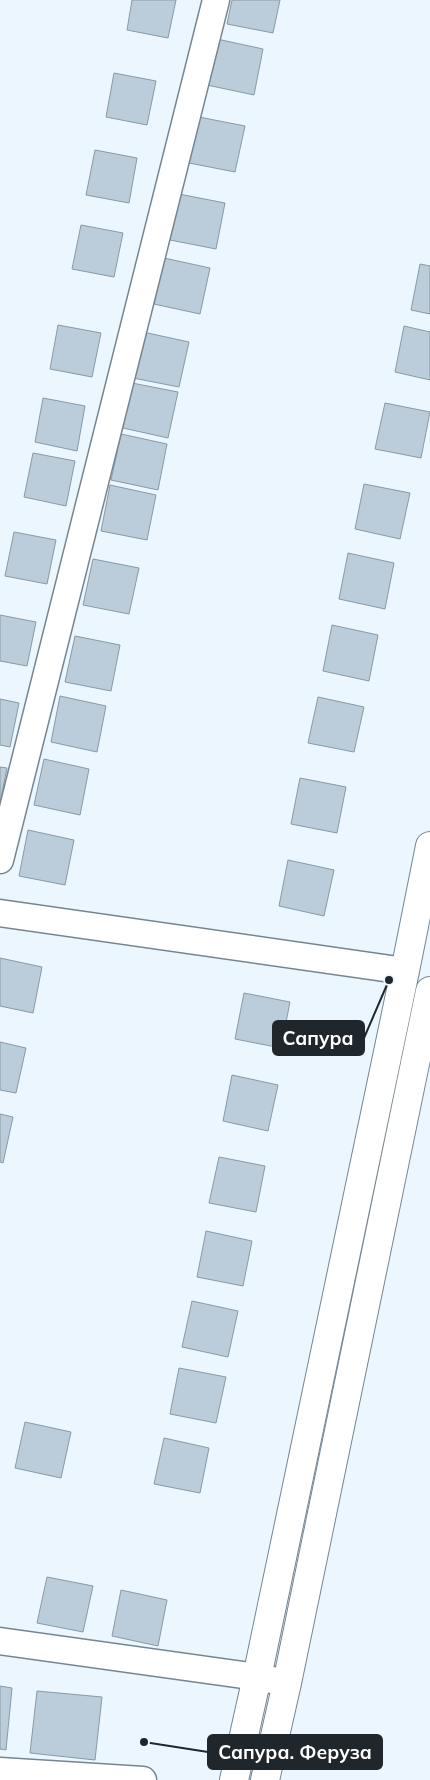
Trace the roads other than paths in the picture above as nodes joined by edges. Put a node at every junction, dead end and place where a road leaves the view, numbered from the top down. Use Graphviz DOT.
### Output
graph roads {
  1 [pos="216,0"];
  2 [pos="430,846"];
  3 [pos="0,860"];
  4 [pos="0,913"];
  5 [pos="405,971"];
  6 [pos="430,991"];
  7 [pos="0,1641"];
  8 [pos="257,1676"];
  9 [pos="287,1683"];
  10 [pos="0,1771"];
  11 [pos="143,1780"];
  12 [pos="234,1780"];
  13 [pos="265,1780"];
  1 -- 3 [label="street"];
  2 -- 5 [label="main road"];
  4 -- 5 [label="street"];
  5 -- 8 [label="main road"];
  6 -- 9 [label="main road"];
  7 -- 8 [label="street"];
  8 -- 9 [label="street"];
  8 -- 12 [label="main road"];
  9 -- 13 [label="main road"];
  10 -- 11 [label="street"];
}
